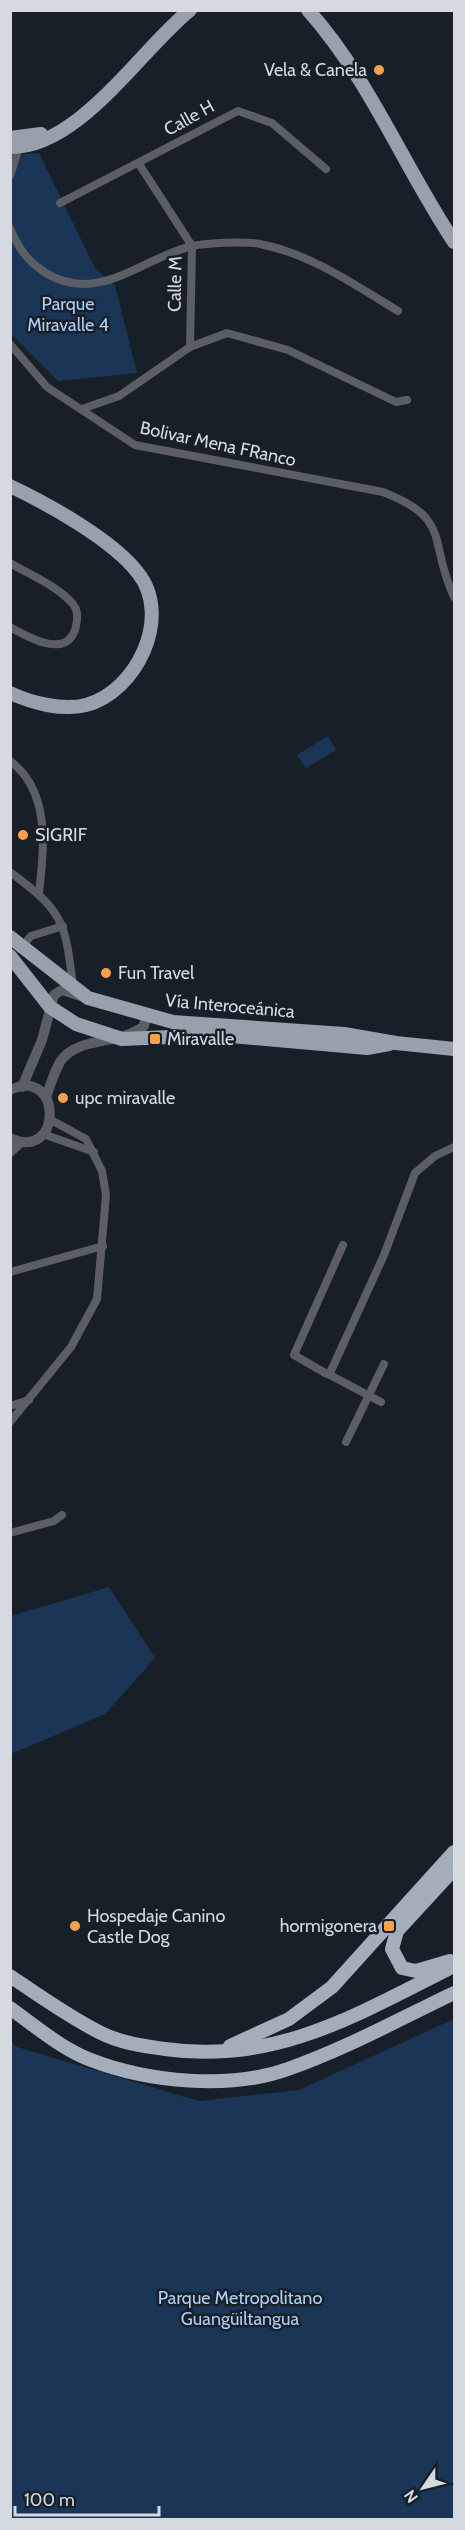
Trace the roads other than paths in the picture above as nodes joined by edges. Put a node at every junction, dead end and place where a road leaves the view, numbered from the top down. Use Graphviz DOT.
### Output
graph roads {
  1 [pos="190,10"];
  2 [pos="308,10"];
  3 [pos="13,144"];
  4 [pos="139,164"];
  5 [pos="326,169"];
  6 [pos="10,176"];
  7 [pos="60,203"];
  8 [pos="10,228"];
  9 [pos="454,242"];
  10 [pos="192,246"];
  11 [pos="398,311"];
  12 [pos="10,344"];
  13 [pos="190,347"];
  14 [pos="407,400"];
  15 [pos="82,409"];
  16 [pos="10,486"];
  17 [pos="10,563"];
  18 [pos="454,597"];
  19 [pos="10,627"];
  20 [pos="10,693"];
  21 [pos="10,761"];
  22 [pos="10,872"];
  23 [pos="39,893"];
  24 [pos="63,926"];
  25 [pos="10,937"];
  26 [pos="23,946"];
  27 [pos="12,958"];
  28 [pos="73,986"];
  29 [pos="88,998"];
  30 [pos="50,1007"];
  31 [pos="147,1015"];
  32 [pos="122,1039"];
  33 [pos="396,1043"];
  34 [pos="454,1049"];
  35 [pos="22,1087"];
  36 [pos="10,1090"];
  37 [pos="46,1097"];
  38 [pos="51,1120"];
  39 [pos="44,1134"];
  40 [pos="16,1140"];
  41 [pos="454,1147"];
  42 [pos="10,1152"];
  43 [pos="94,1152"];
  44 [pos="343,1245"];
  45 [pos="103,1246"];
  46 [pos="10,1272"];
  47 [pos="384,1364"];
  48 [pos="328,1374"];
  49 [pos="369,1396"];
  50 [pos="30,1400"];
  51 [pos="381,1402"];
  52 [pos="10,1406"];
  53 [pos="10,1422"];
  54 [pos="346,1442"];
  55 [pos="62,1515"];
  56 [pos="10,1533"];
  57 [pos="454,1852"];
  58 [pos="454,1869"];
  59 [pos="454,1960"];
  60 [pos="454,1966"];
  61 [pos="10,1976"];
  62 [pos="454,1993"];
  63 [pos="10,2008"];
  64 [pos="211,2053"];
  1 -- 3 [label="main road"];
  2 -- 9 [label="main road"];
  3 -- 6 [label="street"];
  4 -- 5 [label="street, Calle H"];
  4 -- 7 [label="street, Calle H"];
  4 -- 10 [label="street, Calle M"];
  8 -- 10 [label="street"];
  10 -- 11 [label="street"];
  10 -- 13 [label="street, Calle M"];
  12 -- 15 [label="street, Bolivar Mena FRanco"];
  13 -- 14 [label="street"];
  13 -- 15 [label="street"];
  15 -- 18 [label="street, Bolivar Mena FRanco"];
  16 -- 20 [label="main road"];
  17 -- 19 [label="street"];
  21 -- 23 [label="street"];
  22 -- 23 [label="street"];
  23 -- 24 [label="street"];
  24 -- 26 [label="street"];
  24 -- 28 [label="street"];
  25 -- 26 [label="main road, Vía Interoceánica"];
  26 -- 27 [label="street"];
  26 -- 28 [label="main road, Vía Interoceánica"];
  27 -- 30 [label="main road, Vía Interoceánica"];
  28 -- 29 [label="main road, Vía Interoceánica"];
  29 -- 30 [label="street"];
  29 -- 31 [label="main road, Vía Interoceánica"];
  30 -- 32 [label="main road, Vía Interoceánica"];
  30 -- 35 [label="street"];
  31 -- 32 [label="street"];
  31 -- 33 [label="main road, Vía Interoceánica"];
  32 -- 33 [label="main road, Vía Interoceánica"];
  32 -- 37 [label="street"];
  33 -- 34 [label="main road, Vía Interoceánica"];
  35 -- 36 [label="street"];
  35 -- 37 [label="street"];
  37 -- 38 [label="street"];
  38 -- 39 [label="street"];
  38 -- 43 [label="street"];
  39 -- 40 [label="street"];
  39 -- 43 [label="street"];
  40 -- 42 [label="street"];
  41 -- 48 [label="street"];
  43 -- 45 [label="street"];
  44 -- 48 [label="street"];
  45 -- 46 [label="street"];
  45 -- 50 [label="street"];
  47 -- 49 [label="street"];
  48 -- 49 [label="street"];
  49 -- 51 [label="street"];
  49 -- 54 [label="street"];
  50 -- 52 [label="street"];
  50 -- 53 [label="street"];
  55 -- 56 [label="street"];
  57 -- 64 [label="highway"];
  58 -- 59 [label="highway"];
  60 -- 64 [label="highway"];
  61 -- 64 [label="highway"];
  62 -- 63 [label="highway"];
}
